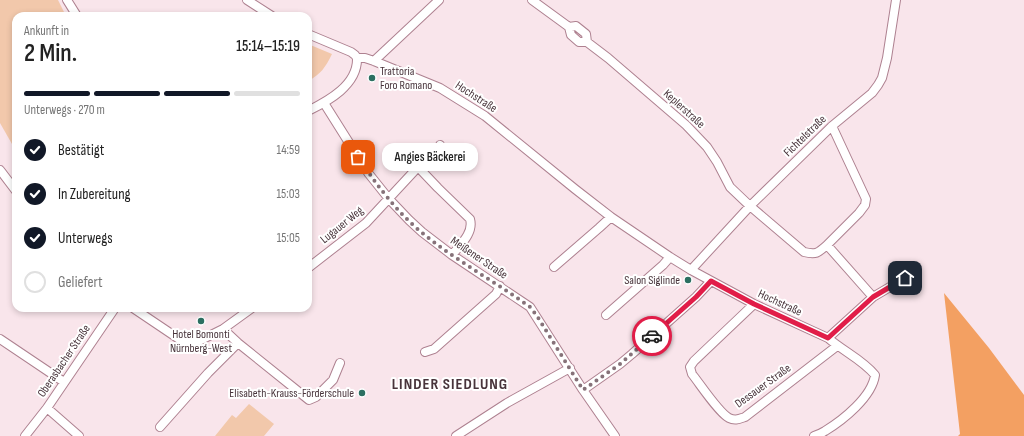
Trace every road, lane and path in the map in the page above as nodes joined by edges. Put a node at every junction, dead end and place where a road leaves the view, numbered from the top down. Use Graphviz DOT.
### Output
graph roads {
  1 [pos="68,0"];
  2 [pos="247,0"];
  3 [pos="439,0"];
  4 [pos="532,0"];
  5 [pos="896,0"];
  6 [pos="75,12"];
  7 [pos="266,12"];
  8 [pos="312,36"];
  9 [pos="357,58"];
  10 [pos="374,61"];
  11 [pos="324,103"];
  12 [pos="312,109"];
  13 [pos="832,126"];
  14 [pos="440,145"];
  15 [pos="418,166"];
  16 [pos="0,170"];
  17 [pos="12,186"];
  18 [pos="389,199"];
  19 [pos="750,206"];
  20 [pos="611,217"];
  21 [pos="827,245"];
  22 [pos="452,255"];
  23 [pos="670,257"];
  24 [pos="312,265"];
  25 [pos="554,267"];
  26 [pos="691,270"];
  27 [pos="905,278"];
  28 [pos="711,281"];
  29 [pos="500,286"];
  30 [pos="873,297"];
  31 [pos="754,304"];
  32 [pos="110,312"];
  33 [pos="139,312"];
  34 [pos="246,312"];
  35 [pos="606,315"];
  36 [pos="223,328"];
  37 [pos="828,338"];
  38 [pos="0,339"];
  39 [pos="238,343"];
  40 [pos="837,346"];
  41 [pos="425,352"];
  42 [pos="340,363"];
  43 [pos="570,368"];
  44 [pos="64,382"];
  45 [pos="583,390"];
  46 [pos="47,408"];
  47 [pos="160,427"];
  48 [pos="25,436"];
  49 [pos="79,436"];
  50 [pos="456,436"];
  51 [pos="615,436"];
  52 [pos="814,436"];
  1 -- 6 [label="street"];
  2 -- 7 [label="street"];
  3 -- 10 [label="street"];
  4 -- 19 [label="street, Keplerstraße"];
  5 -- 13 [label="street, Fichtelstraße"];
  8 -- 9 [label="street, Hochstraße"];
  9 -- 10 [label="street, Hochstraße"];
  9 -- 11 [label="street"];
  10 -- 20 [label="street, Hochstraße"];
  11 -- 12 [label="street"];
  11 -- 18 [label="street, Meißener Straße"];
  13 -- 19 [label="street, Fichtelstraße"];
  13 -- 21 [label="street, Keplerstraße"];
  14 -- 15 [label="street, Lugauer Weg"];
  15 -- 18 [label="street, Lugauer Weg"];
  15 -- 22 [label="street"];
  16 -- 17 [label="street"];
  18 -- 22 [label="street, Meißener Straße"];
  18 -- 24 [label="street, Lugauer Weg"];
  19 -- 21 [label="street, Keplerstraße"];
  19 -- 26 [label="street, Fichtelstraße"];
  20 -- 23 [label="street, Hochstraße"];
  20 -- 25 [label="street"];
  21 -- 30 [label="street"];
  22 -- 29 [label="street, Meißener Straße"];
  23 -- 26 [label="street, Hochstraße"];
  23 -- 35 [label="street"];
  26 -- 28 [label="street, Hochstraße"];
  27 -- 30 [label="street"];
  28 -- 31 [label="street, Hochstraße"];
  28 -- 45 [label="street"];
  29 -- 41 [label="street"];
  29 -- 43 [label="street, Meißener Straße"];
  30 -- 37 [label="street"];
  31 -- 37 [label="street, Hochstraße"];
  31 -- 40 [label="street, Dessauer Straße"];
  32 -- 44 [label="street, Oberasbacher Straße"];
  33 -- 36 [label="street"];
  34 -- 36 [label="street"];
  36 -- 39 [label="street"];
  37 -- 40 [label="street, Hochstraße"];
  38 -- 44 [label="street"];
  39 -- 42 [label="street"];
  39 -- 47 [label="street"];
  40 -- 52 [label="street, Hochstraße"];
  43 -- 45 [label="street, Meißener Straße"];
  43 -- 50 [label="street"];
  44 -- 46 [label="street, Oberasbacher Straße"];
  45 -- 51 [label="street, Meißener Straße"];
  46 -- 48 [label="street, Oberasbacher Straße"];
  46 -- 49 [label="street, Oberasbacher Straße"];
}
